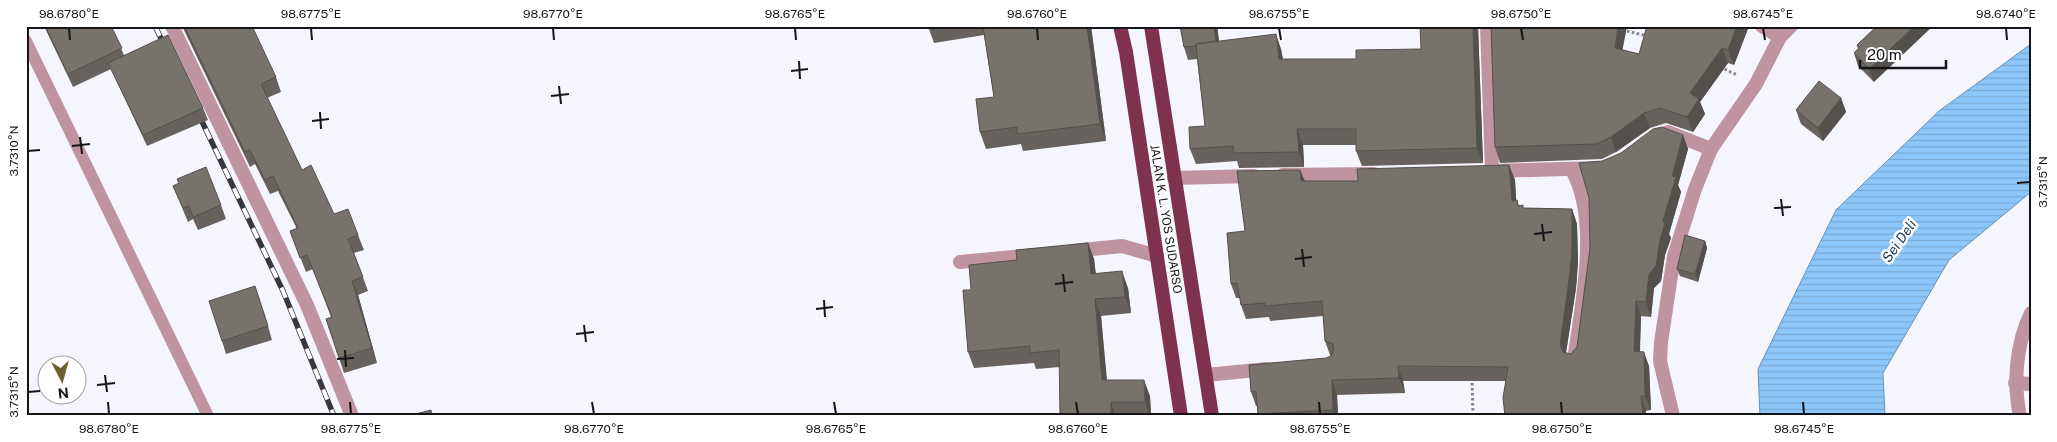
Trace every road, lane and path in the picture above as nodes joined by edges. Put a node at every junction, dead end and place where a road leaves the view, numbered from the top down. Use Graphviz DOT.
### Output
graph roads {
  1 [pos="172,26"];
  2 [pos="1120,26"];
  3 [pos="1151,26"];
  4 [pos="1487,26"];
  5 [pos="1762,26"];
  6 [pos="1791,26"];
  7 [pos="1627,31"];
  8 [pos="1653,37"];
  9 [pos="1780,37"];
  10 [pos="26,41"];
  11 [pos="1715,64"];
  12 [pos="1756,84"];
  13 [pos="1655,135"];
  14 [pos="1711,149"];
  15 [pos="1613,164"];
  16 [pos="1572,170"];
  17 [pos="1492,171"];
  18 [pos="1475,172"];
  19 [pos="1386,174"];
  20 [pos="1174,178"];
  21 [pos="1157,256"];
  22 [pos="960,262"];
  23 [pos="2031,312"];
  24 [pos="1574,360"];
  25 [pos="1285,367"];
  26 [pos="1206,375"];
  27 [pos="1472,378"];
  28 [pos="2015,383"];
  29 [pos="2031,384"];
  30 [pos="208,416"];
  31 [pos="352,416"];
  32 [pos="1181,416"];
  33 [pos="1212,416"];
  34 [pos="1473,416"];
  35 [pos="1673,416"];
  36 [pos="2020,416"];
  1 -- 31 [label="street"];
  2 -- 21 [label="highway, JALAN K. L. YOS SUDARSO"];
  3 -- 20 [label="highway, JALAN K. L. YOS SUDARSO"];
  4 -- 17 [label="street"];
  5 -- 9 [label="street"];
  6 -- 9 [label="street"];
  7 -- 8 [label="path"];
  9 -- 12 [label="street"];
  10 -- 30 [label="lane"];
  11 -- 12 [label="path"];
  12 -- 14 [label="street"];
  13 -- 14 [label="street"];
  14 -- 35 [label="street"];
  15 -- 16 [label="street"];
  16 -- 17 [label="street"];
  16 -- 24 [label="street"];
  17 -- 18 [label="street"];
  19 -- 20 [label="street"];
  20 -- 26 [label="highway, JALAN K. L. YOS SUDARSO"];
  21 -- 22 [label="street"];
  21 -- 32 [label="highway, JALAN K. L. YOS SUDARSO"];
  23 -- 28 [label="street"];
  25 -- 26 [label="street"];
  26 -- 33 [label="highway, JALAN K. L. YOS SUDARSO"];
  27 -- 34 [label="path"];
  28 -- 29 [label="street"];
  28 -- 36 [label="street"];
}
